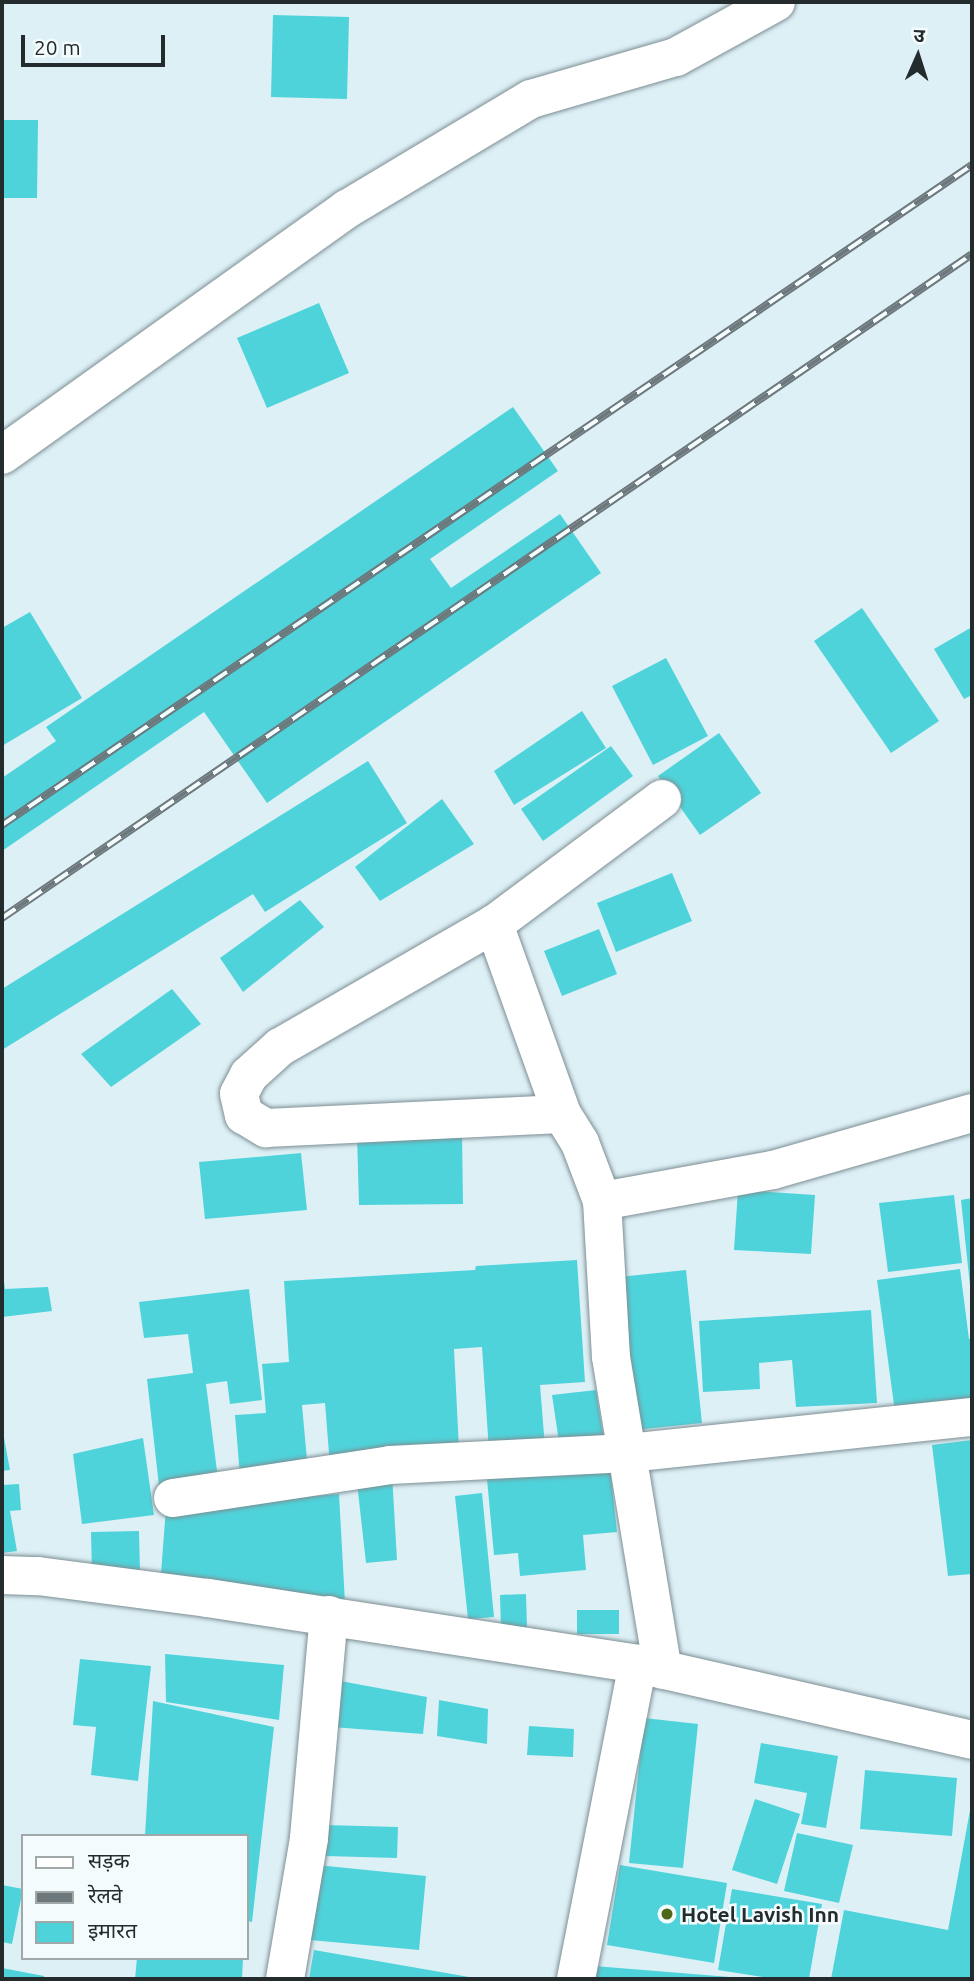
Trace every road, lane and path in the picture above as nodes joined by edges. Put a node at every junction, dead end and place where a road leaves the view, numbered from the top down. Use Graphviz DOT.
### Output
graph roads {
  1 [pos="776,2"];
  2 [pos="2,455"];
  3 [pos="662,799"];
  4 [pos="494,924"];
  5 [pos="972,1113"];
  6 [pos="562,1114"];
  7 [pos="602,1201"];
  8 [pos="972,1417"];
  9 [pos="628,1452"];
  10 [pos="173,1498"];
  11 [pos="2,1575"];
  12 [pos="329,1615"];
  13 [pos="650,1667"];
  14 [pos="972,1740"];
  15 [pos="285,1979"];
  16 [pos="576,1979"];
  1 -- 2 [label="street"];
  3 -- 4 [label="street"];
  4 -- 6 [label="street"];
  4 -- 6 [label="street"];
  5 -- 7 [label="street"];
  6 -- 7 [label="street"];
  7 -- 9 [label="street"];
  8 -- 9 [label="street"];
  9 -- 10 [label="street"];
  9 -- 13 [label="street"];
  11 -- 12 [label="street"];
  12 -- 13 [label="street"];
  12 -- 15 [label="street"];
  13 -- 14 [label="street"];
  13 -- 16 [label="street"];
}
